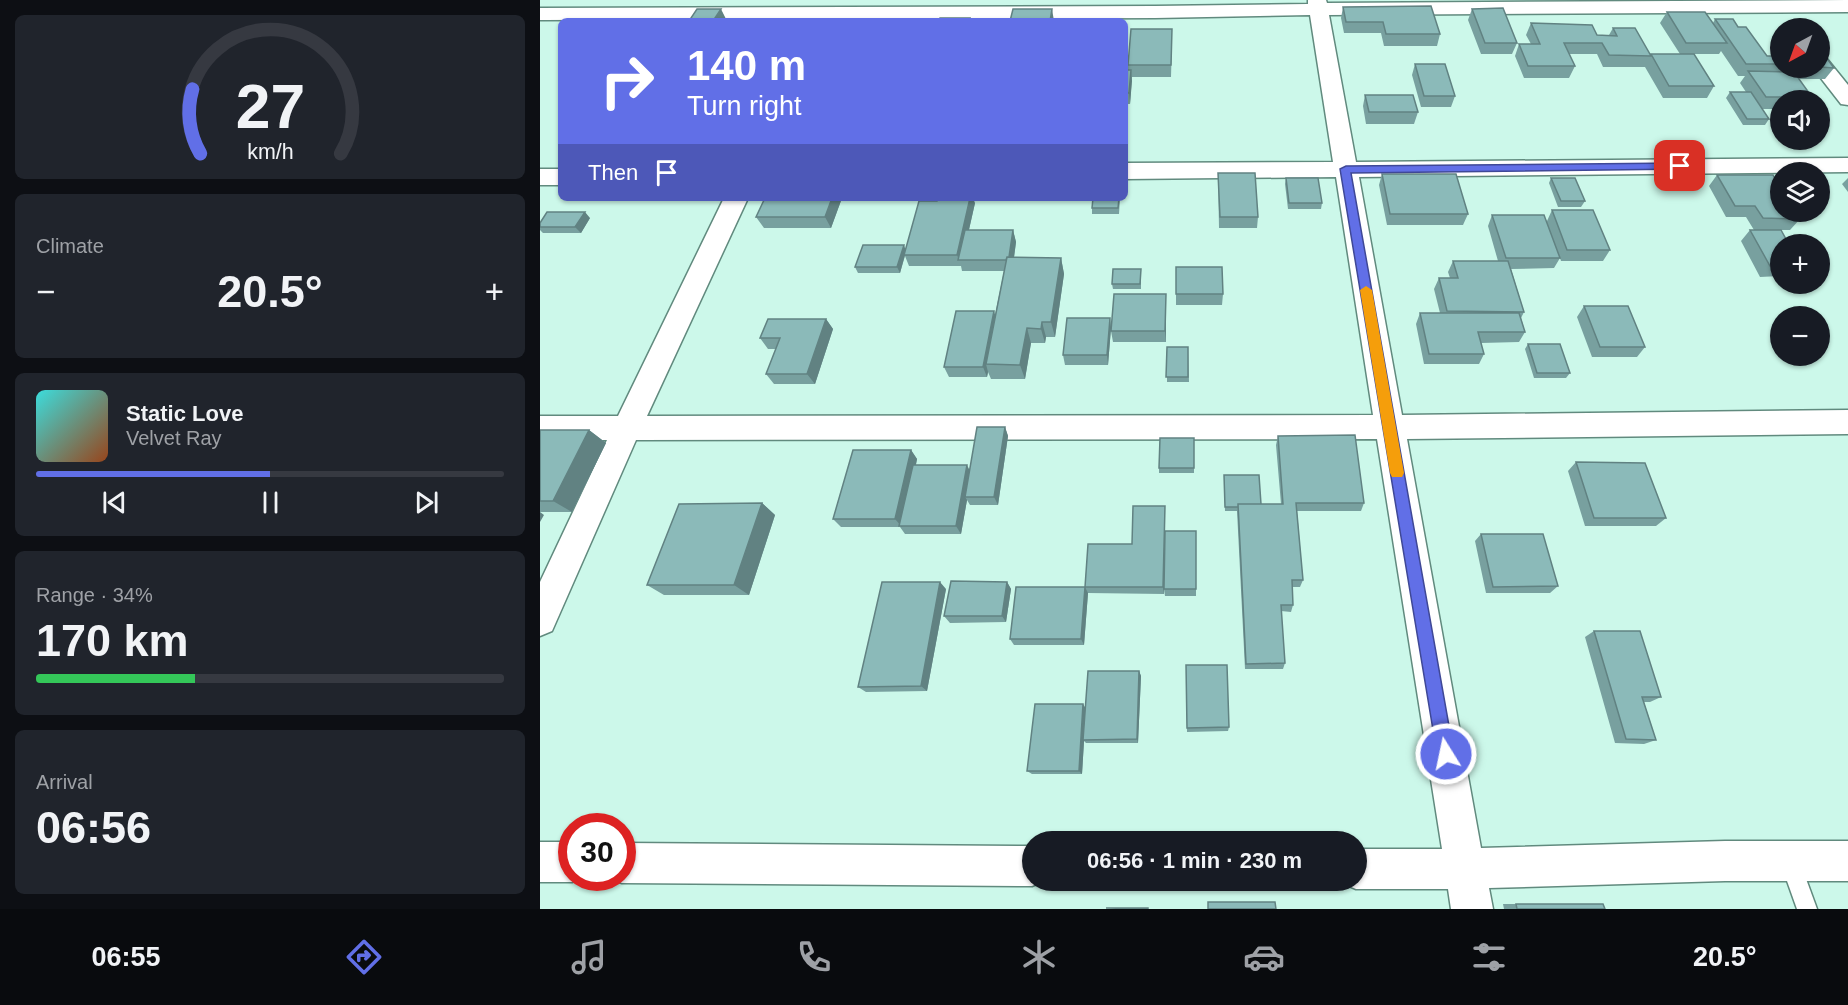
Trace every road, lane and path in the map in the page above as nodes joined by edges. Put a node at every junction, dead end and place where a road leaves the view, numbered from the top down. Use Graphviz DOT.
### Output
graph roads {
  1 [pos="1773,3"];
  2 [pos="1318,4"];
  3 [pos="1848,6"];
  4 [pos="824,11"];
  5 [pos="540,14"];
  6 [pos="1785,18"];
  7 [pos="1830,76"];
  8 [pos="1848,99"];
  9 [pos="1848,165"];
  10 [pos="1346,169"];
  11 [pos="1128,171"];
  12 [pos="540,177"];
  13 [pos="558,177"];
  14 [pos="735,201"];
  15 [pos="1848,422"];
  16 [pos="1389,427"];
  17 [pos="540,428"];
  18 [pos="627,428"];
  19 [pos="540,619"];
  20 [pos="1789,860"];
  21 [pos="1848,861"];
  22 [pos="540,862"];
  23 [pos="558,862"];
  24 [pos="636,863"];
  25 [pos="1022,866"];
  26 [pos="1367,869"];
  27 [pos="1466,870"];
  28 [pos="1472,909"];
  29 [pos="1807,909"];
  1 -- 2 [label="street"];
  1 -- 3 [label="street"];
  1 -- 6 [label="street"];
  2 -- 4 [label="street"];
  2 -- 10 [label="street"];
  4 -- 5 [label="street"];
  7 -- 8 [label="street"];
  9 -- 10 [label="street"];
  10 -- 11 [label="street"];
  10 -- 16 [label="street"];
  12 -- 13 [label="street"];
  14 -- 18 [label="street"];
  15 -- 16 [label="street"];
  16 -- 18 [label="street"];
  16 -- 27 [label="street"];
  17 -- 18 [label="street"];
  18 -- 19 [label="street"];
  20 -- 21 [label="street"];
  20 -- 27 [label="street"];
  20 -- 29 [label="lane"];
  22 -- 23 [label="street"];
  24 -- 25 [label="street"];
  26 -- 27 [label="street"];
  27 -- 28 [label="street"];
}
